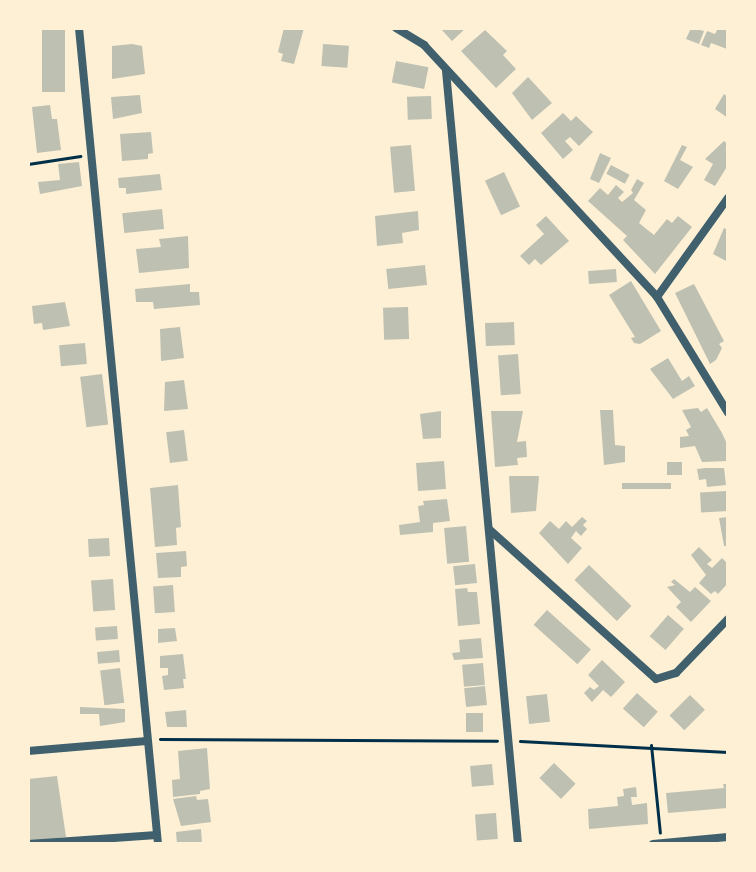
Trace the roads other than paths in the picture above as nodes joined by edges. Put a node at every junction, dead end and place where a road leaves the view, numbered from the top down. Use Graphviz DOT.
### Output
graph roads {
  1 [pos="79,28"];
  2 [pos="396,28"];
  3 [pos="446,71"];
  4 [pos="728,198"];
  5 [pos="657,297"];
  6 [pos="728,413"];
  7 [pos="490,530"];
  8 [pos="728,619"];
  9 [pos="147,741"];
  10 [pos="28,751"];
  11 [pos="728,837"];
  12 [pos="158,840"];
  13 [pos="661,843"];
  14 [pos="28,844"];
  15 [pos="518,844"];
  16 [pos="653,844"];
  1 -- 9 [label="street"];
  2 -- 3 [label="street"];
  3 -- 5 [label="street"];
  3 -- 7 [label="street"];
  4 -- 5 [label="street"];
  5 -- 6 [label="street"];
  7 -- 8 [label="street"];
  7 -- 15 [label="street"];
  9 -- 10 [label="street"];
  9 -- 12 [label="street"];
  11 -- 13 [label="street"];
  12 -- 14 [label="street"];
  13 -- 16 [label="street"];
}
